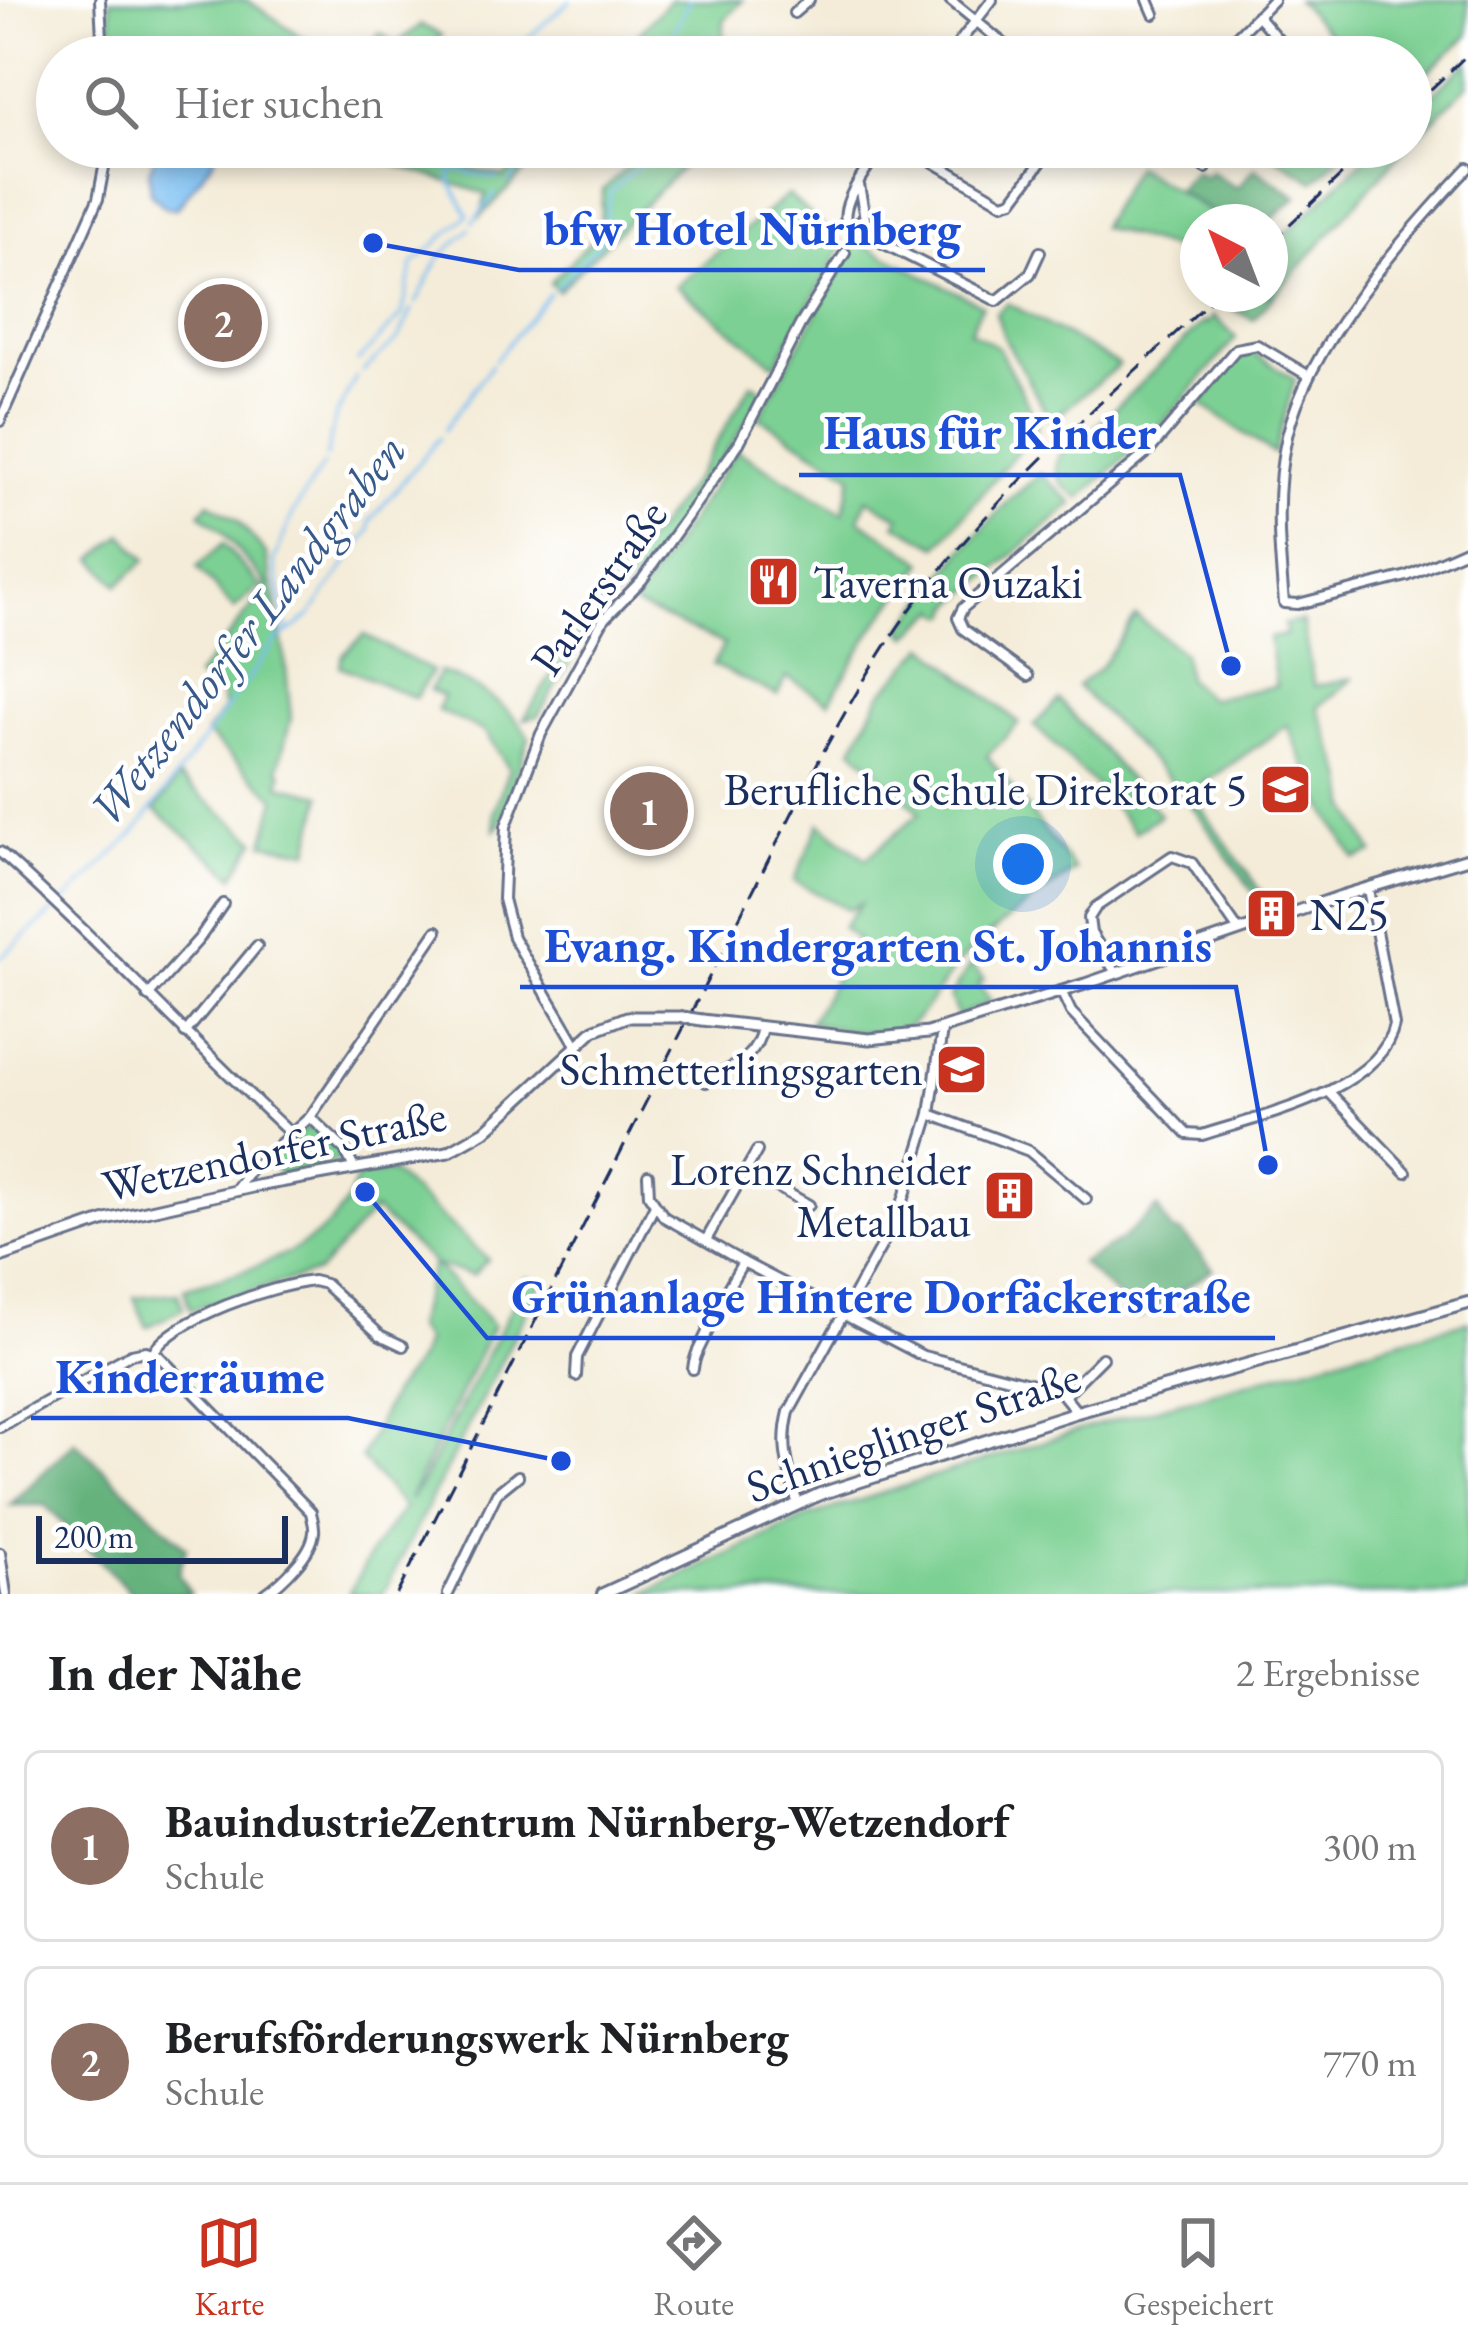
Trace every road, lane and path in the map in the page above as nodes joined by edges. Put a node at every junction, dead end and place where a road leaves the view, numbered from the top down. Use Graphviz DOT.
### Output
graph roads {
  1 [pos="100,0"];
  2 [pos="809,0"];
  3 [pos="950,0"];
  4 [pos="992,0"];
  5 [pos="1148,0"];
  6 [pos="1273,0"];
  7 [pos="794,14"];
  8 [pos="1154,14"];
  9 [pos="1257,15"];
  10 [pos="976,20"];
  11 [pos="102,36"];
  12 [pos="964,36"];
  13 [pos="995,36"];
  14 [pos="1236,36"];
  15 [pos="1275,36"];
  16 [pos="104,168"];
  17 [pos="869,168"];
  18 [pos="944,168"];
  19 [pos="1037,168"];
  20 [pos="1468,168"];
  21 [pos="859,185"];
  22 [pos="860,224"];
  23 [pos="1040,252"];
  24 [pos="844,253"];
  25 [pos="1309,376"];
  26 [pos="0,421"];
  27 [pos="1468,549"];
  28 [pos="1028,676"];
  29 [pos="0,852"];
  30 [pos="1468,858"];
  31 [pos="1368,889"];
  32 [pos="223,904"];
  33 [pos="436,931"];
  34 [pos="1239,931"];
  35 [pos="257,946"];
  36 [pos="1116,973"];
  37 [pos="1061,991"];
  38 [pos="148,996"];
  39 [pos="762,1028"];
  40 [pos="942,1030"];
  41 [pos="185,1033"];
  42 [pos="575,1043"];
  43 [pos="706,1082"];
  44 [pos="1330,1093"];
  45 [pos="930,1114"];
  46 [pos="310,1117"];
  47 [pos="290,1133"];
  48 [pos="758,1151"];
  49 [pos="354,1168"];
  50 [pos="747,1170"];
  51 [pos="1406,1172"];
  52 [pos="648,1175"];
  53 [pos="235,1191"];
  54 [pos="1086,1199"];
  55 [pos="809,1204"];
  56 [pos="654,1207"];
  57 [pos="706,1240"];
  58 [pos="0,1257"];
  59 [pos="743,1262"];
  60 [pos="1467,1304"];
  61 [pos="845,1316"];
  62 [pos="403,1346"];
  63 [pos="153,1352"];
  64 [pos="1102,1358"];
  65 [pos="692,1369"];
  66 [pos="575,1376"];
  67 [pos="1065,1395"];
  68 [pos="1077,1412"];
  69 [pos="0,1427"];
  70 [pos="518,1476"];
  71 [pos="797,1502"];
  72 [pos="0,1553"];
  73 [pos="6,1594"];
  74 [pos="265,1594"];
  75 [pos="448,1594"];
  76 [pos="603,1594"];
  1 -- 11 [label="street"];
  2 -- 7 [label="street"];
  3 -- 10 [label="street"];
  4 -- 10 [label="street"];
  5 -- 8 [label="street"];
  6 -- 9 [label="street"];
  9 -- 14 [label="street"];
  9 -- 15 [label="street"];
  10 -- 12 [label="street"];
  10 -- 13 [label="street"];
  16 -- 26 [label="street"];
  17 -- 21 [label="street"];
  18 -- 19 [label="street"];
  20 -- 25 [label="street"];
  21 -- 22 [label="street"];
  21 -- 22 [label="street"];
  22 -- 23 [label="street"];
  24 -- 42 [label="street, Parlerstraße"];
  25 -- 27 [label="street"];
  25 -- 28 [label="street"];
  29 -- 38 [label="street"];
  30 -- 31 [label="street, Wetzendorfer Straße"];
  31 -- 34 [label="street, Wetzendorfer Straße"];
  31 -- 44 [label="street"];
  32 -- 38 [label="street"];
  33 -- 46 [label="street"];
  34 -- 36 [label="street, Wetzendorfer Straße"];
  34 -- 36 [label="street"];
  35 -- 41 [label="street"];
  36 -- 37 [label="street, Wetzendorfer Straße"];
  37 -- 40 [label="street, Wetzendorfer Straße"];
  37 -- 44 [label="street"];
  38 -- 41 [label="street"];
  39 -- 40 [label="street, Wetzendorfer Straße"];
  39 -- 42 [label="street, Wetzendorfer Straße, bridge"];
  39 -- 43 [label="street"];
  40 -- 45 [label="street"];
  41 -- 47 [label="street"];
  42 -- 49 [label="street, Wetzendorfer Straße"];
  44 -- 51 [label="street"];
  45 -- 54 [label="street"];
  45 -- 61 [label="street"];
  46 -- 47 [label="street"];
  46 -- 49 [label="street"];
  47 -- 53 [label="street"];
  48 -- 50 [label="street"];
  49 -- 53 [label="street, Wetzendorfer Straße"];
  50 -- 55 [label="street"];
  50 -- 57 [label="street"];
  52 -- 56 [label="street"];
  53 -- 58 [label="street, Wetzendorfer Straße"];
  56 -- 57 [label="street"];
  56 -- 66 [label="street"];
  57 -- 59 [label="street"];
  59 -- 61 [label="street"];
  59 -- 65 [label="street"];
  60 -- 68 [label="main road, Schnieglinger Straße"];
  61 -- 67 [label="street"];
  61 -- 71 [label="street"];
  62 -- 63 [label="street"];
  63 -- 69 [label="street"];
  63 -- 74 [label="street"];
  64 -- 67 [label="street"];
  67 -- 68 [label="street"];
  68 -- 71 [label="main road, Schnieglinger Straße"];
  70 -- 75 [label="street"];
  71 -- 76 [label="main road, Schnieglinger Straße"];
  72 -- 73 [label="street"];
}
